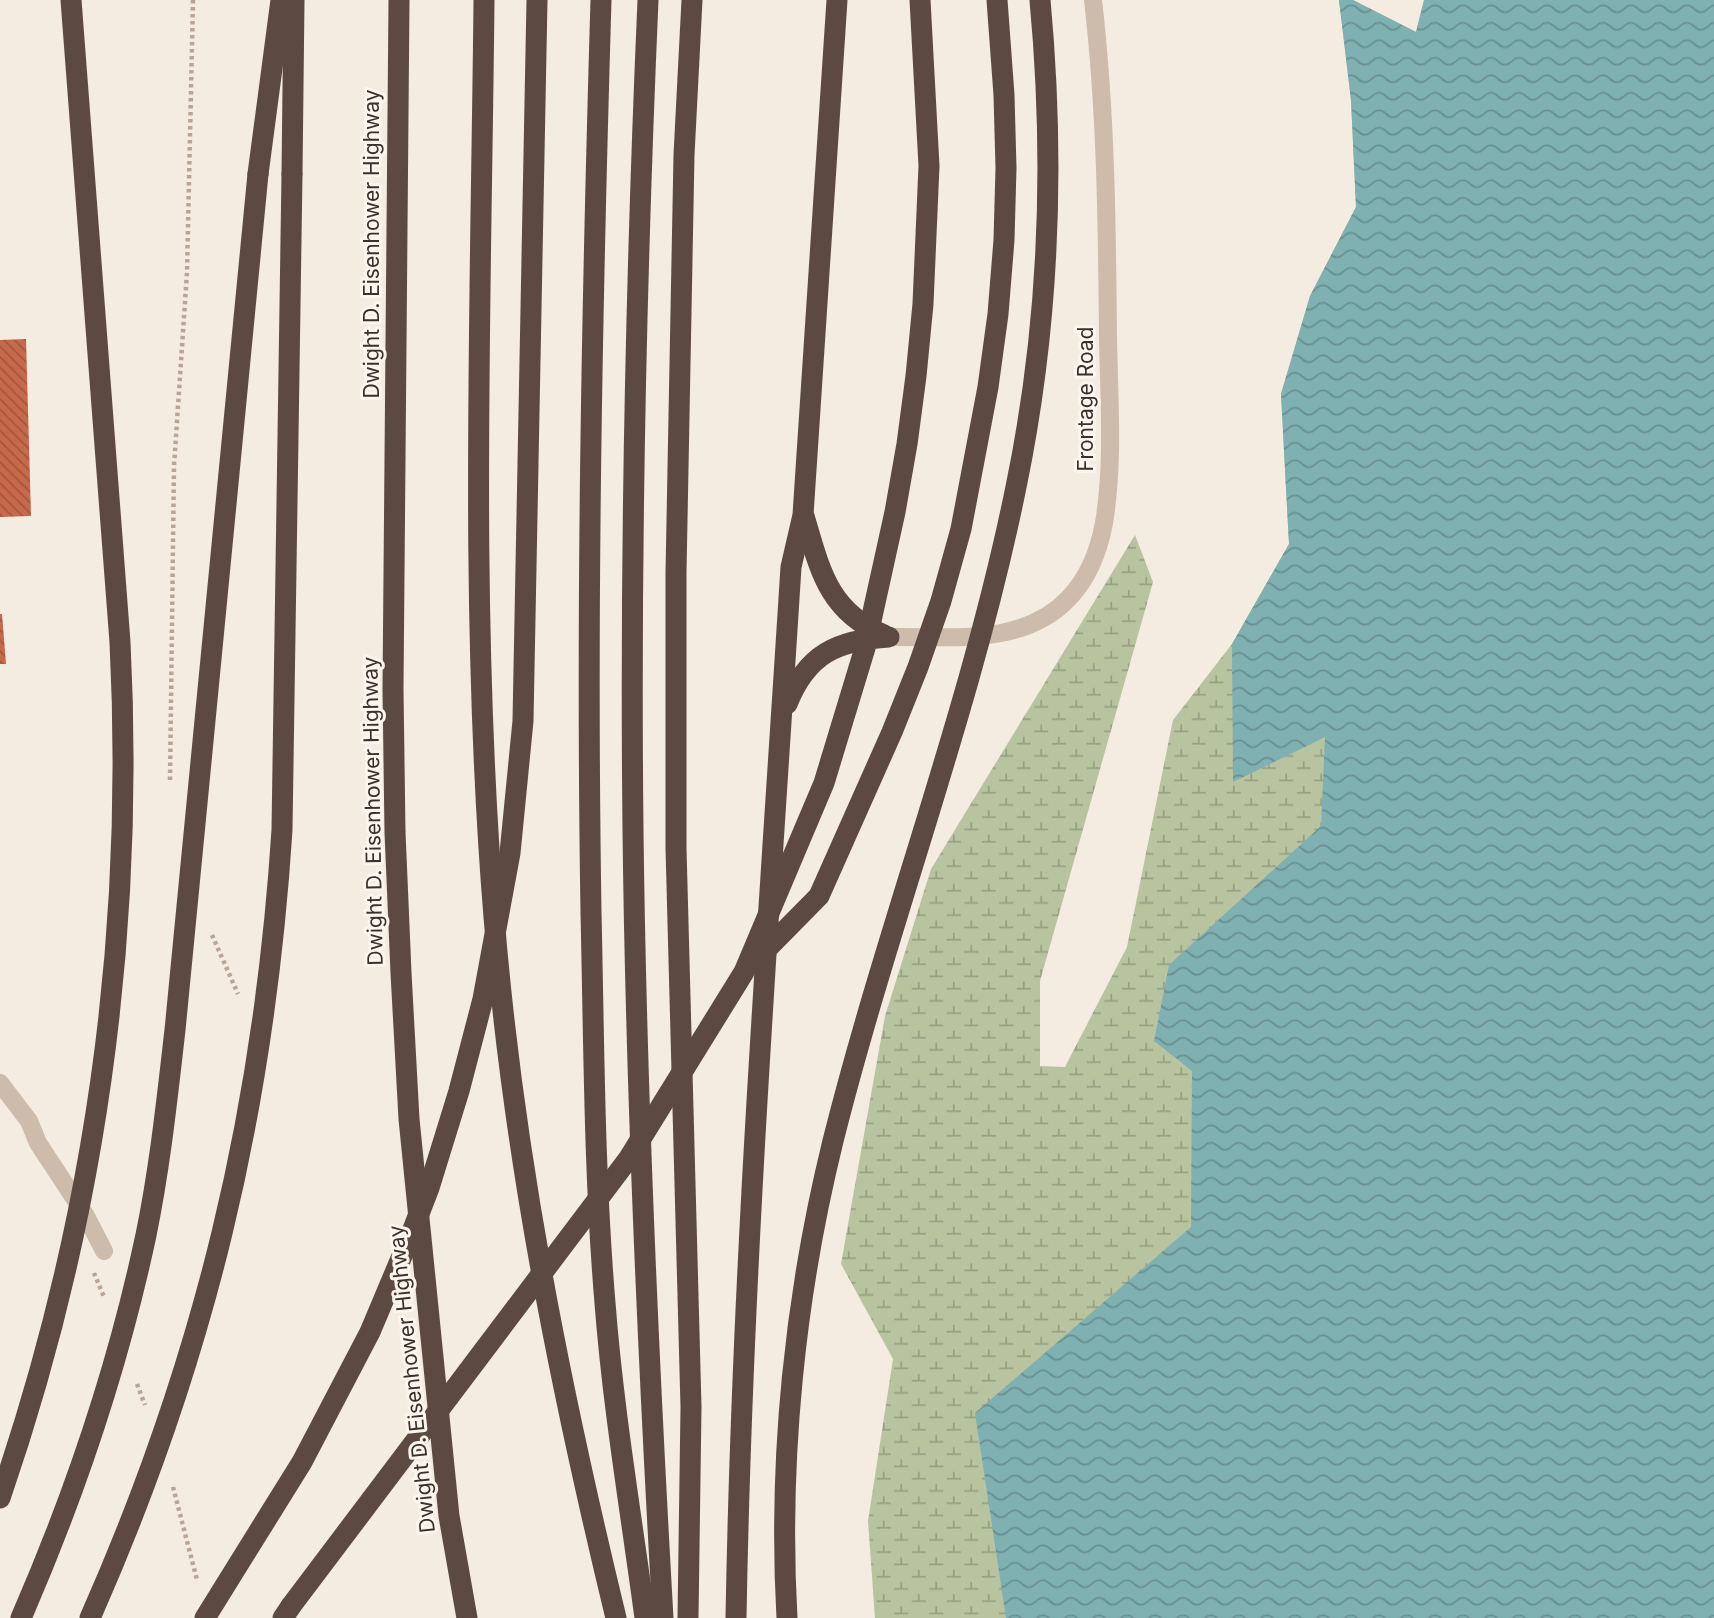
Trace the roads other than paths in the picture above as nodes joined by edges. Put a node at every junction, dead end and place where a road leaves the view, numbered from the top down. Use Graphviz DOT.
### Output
graph roads {
  1 [pos="71,0"];
  2 [pos="281,0"];
  3 [pos="294,0"];
  4 [pos="398,0"];
  5 [pos="484,0"];
  6 [pos="537,0"];
  7 [pos="601,0"];
  8 [pos="648,0"];
  9 [pos="692,0"];
  10 [pos="837,0"];
  11 [pos="920,0"];
  12 [pos="997,0"];
  13 [pos="1040,0"];
  14 [pos="1093,0"];
  15 [pos="803,515"];
  16 [pos="889,637"];
  17 [pos="780,740"];
  18 [pos="744,972"];
  19 [pos="0,1083"];
  20 [pos="104,1251"];
  21 [pos="0,1498"];
  22 [pos="449,1516"];
  23 [pos="285,1614"];
  24 [pos="21,1618"];
  25 [pos="90,1618"];
  26 [pos="205,1618"];
  27 [pos="454,1618"];
  28 [pos="467,1618"];
  29 [pos="616,1618"];
  30 [pos="645,1618"];
  31 [pos="663,1618"];
  32 [pos="688,1618"];
  33 [pos="736,1618"];
  34 [pos="787,1618"];
  1 -- 21 [label="highway, bridge"];
  2 -- 24 [label="highway, bridge"];
  3 -- 25 [label="highway, bridge"];
  4 -- 22 [label="highway, Dwight D. Eisenhower Highway"];
  5 -- 29 [label="highway"];
  6 -- 26 [label="highway, bridge"];
  7 -- 30 [label="highway"];
  8 -- 31 [label="highway"];
  9 -- 32 [label="highway"];
  10 -- 15 [label="highway"];
  11 -- 18 [label="highway, bridge"];
  12 -- 18 [label="highway, bridge"];
  13 -- 34 [label="highway, bridge"];
  14 -- 16 [label="lane, Frontage Road"];
  15 -- 16 [label="highway"];
  15 -- 17 [label="highway"];
  16 -- 17 [label="highway"];
  17 -- 33 [label="highway"];
  18 -- 23 [label="highway, bridge"];
  19 -- 20 [label="lane"];
  22 -- 27 [label="highway"];
  22 -- 28 [label="highway, Dwight D. Eisenhower Highway"];
}
